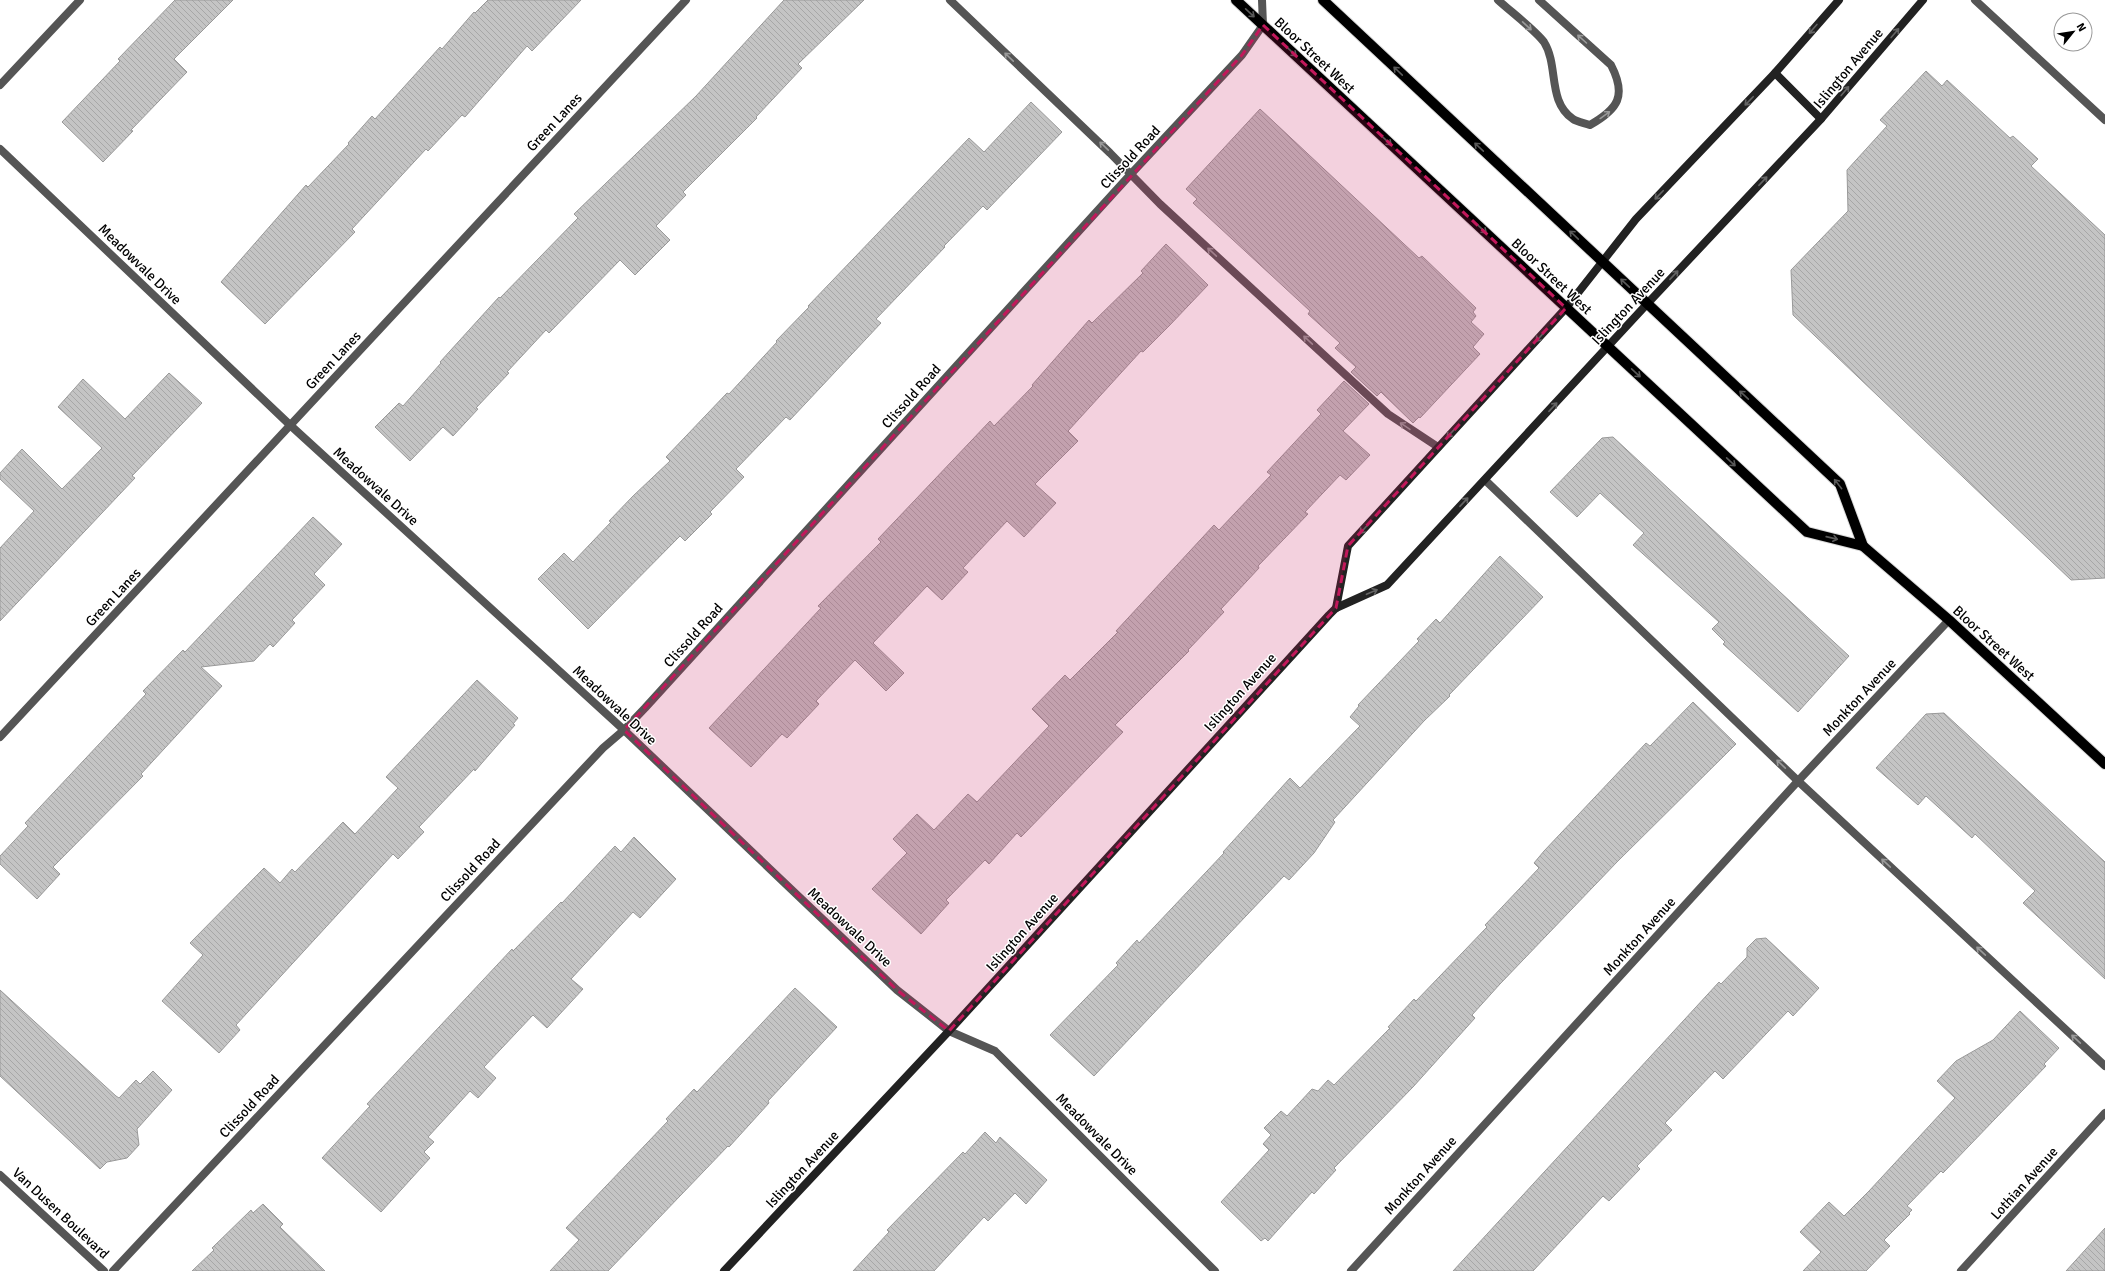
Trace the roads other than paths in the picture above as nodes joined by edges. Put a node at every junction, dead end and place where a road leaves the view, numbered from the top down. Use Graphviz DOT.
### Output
graph roads {
  1 [pos="80,0"];
  2 [pos="686,0"];
  3 [pos="950,0"];
  4 [pos="1236,0"];
  5 [pos="1262,0"];
  6 [pos="1322,0"];
  7 [pos="1498,0"];
  8 [pos="1539,0"];
  9 [pos="1839,0"];
  10 [pos="1923,0"];
  11 [pos="1975,0"];
  12 [pos="1263,25"];
  13 [pos="1775,73"];
  14 [pos="0,85"];
  15 [pos="1821,120"];
  16 [pos="2105,120"];
  17 [pos="0,149"];
  18 [pos="1130,175"];
  19 [pos="1602,262"];
  20 [pos="1647,304"];
  21 [pos="1566,308"];
  22 [pos="1607,347"];
  23 [pos="290,426"];
  24 [pos="1438,447"];
  25 [pos="1485,480"];
  26 [pos="1863,546"];
  27 [pos="1336,608"];
  28 [pos="1949,620"];
  29 [pos="624,730"];
  30 [pos="0,737"];
  31 [pos="2105,764"];
  32 [pos="1798,781"];
  33 [pos="949,1031"];
  34 [pos="2105,1066"];
  35 [pos="2105,1113"];
  36 [pos="0,1175"];
  37 [pos="104,1271"];
  38 [pos="113,1271"];
  39 [pos="724,1271"];
  40 [pos="1215,1271"];
  41 [pos="1350,1271"];
  42 [pos="1961,1271"];
  1 -- 14 [label="street"];
  2 -- 23 [label="street, Green Lanes"];
  18 -- 3 [label="street, one-way"];
  4 -- 12 [label="main road, Bloor Street West, one-way"];
  5 -- 12 [label="street"];
  19 -- 6 [label="main road, Bloor Street West, one-way"];
  7 -- 8 [label="street, one-way"];
  9 -- 13 [label="main road, one-way"];
  15 -- 10 [label="main road, Islington Avenue, one-way"];
  11 -- 16 [label="street"];
  12 -- 18 [label="street, Clissold Road"];
  12 -- 21 [label="main road, Bloor Street West, one-way"];
  13 -- 15 [label="main road"];
  13 -- 19 [label="main road, one-way"];
  20 -- 15 [label="main road, Islington Avenue, one-way"];
  17 -- 23 [label="street, Meadowvale Drive"];
  24 -- 18 [label="street, one-way"];
  18 -- 29 [label="street, Clissold Road"];
  20 -- 19 [label="main road, Bloor Street West, one-way"];
  19 -- 21 [label="main road"];
  20 -- 22 [label="main road, Islington Avenue"];
  26 -- 20 [label="main road, Bloor Street West, one-way"];
  21 -- 22 [label="main road, Bloor Street West"];
  21 -- 24 [label="main road, one-way"];
  25 -- 22 [label="main road, Islington Avenue, one-way"];
  22 -- 26 [label="main road, Bloor Street West, one-way"];
  23 -- 29 [label="street, Meadowvale Drive"];
  23 -- 30 [label="street, Green Lanes"];
  24 -- 27 [label="main road, one-way"];
  27 -- 25 [label="main road, Islington Avenue, one-way"];
  32 -- 25 [label="street, one-way"];
  26 -- 28 [label="main road, Bloor Street West"];
  27 -- 33 [label="main road, Islington Avenue"];
  28 -- 31 [label="main road, Bloor Street West"];
  28 -- 32 [label="street, Monkton Avenue"];
  29 -- 33 [label="street, Meadowvale Drive"];
  29 -- 38 [label="street, Clissold Road"];
  34 -- 32 [label="street, one-way"];
  32 -- 41 [label="street, Monkton Avenue"];
  33 -- 39 [label="main road, Islington Avenue"];
  33 -- 40 [label="street, Meadowvale Drive"];
  35 -- 42 [label="street, Lothian Avenue"];
  36 -- 37 [label="street, Van Dusen Boulevard"];
}
